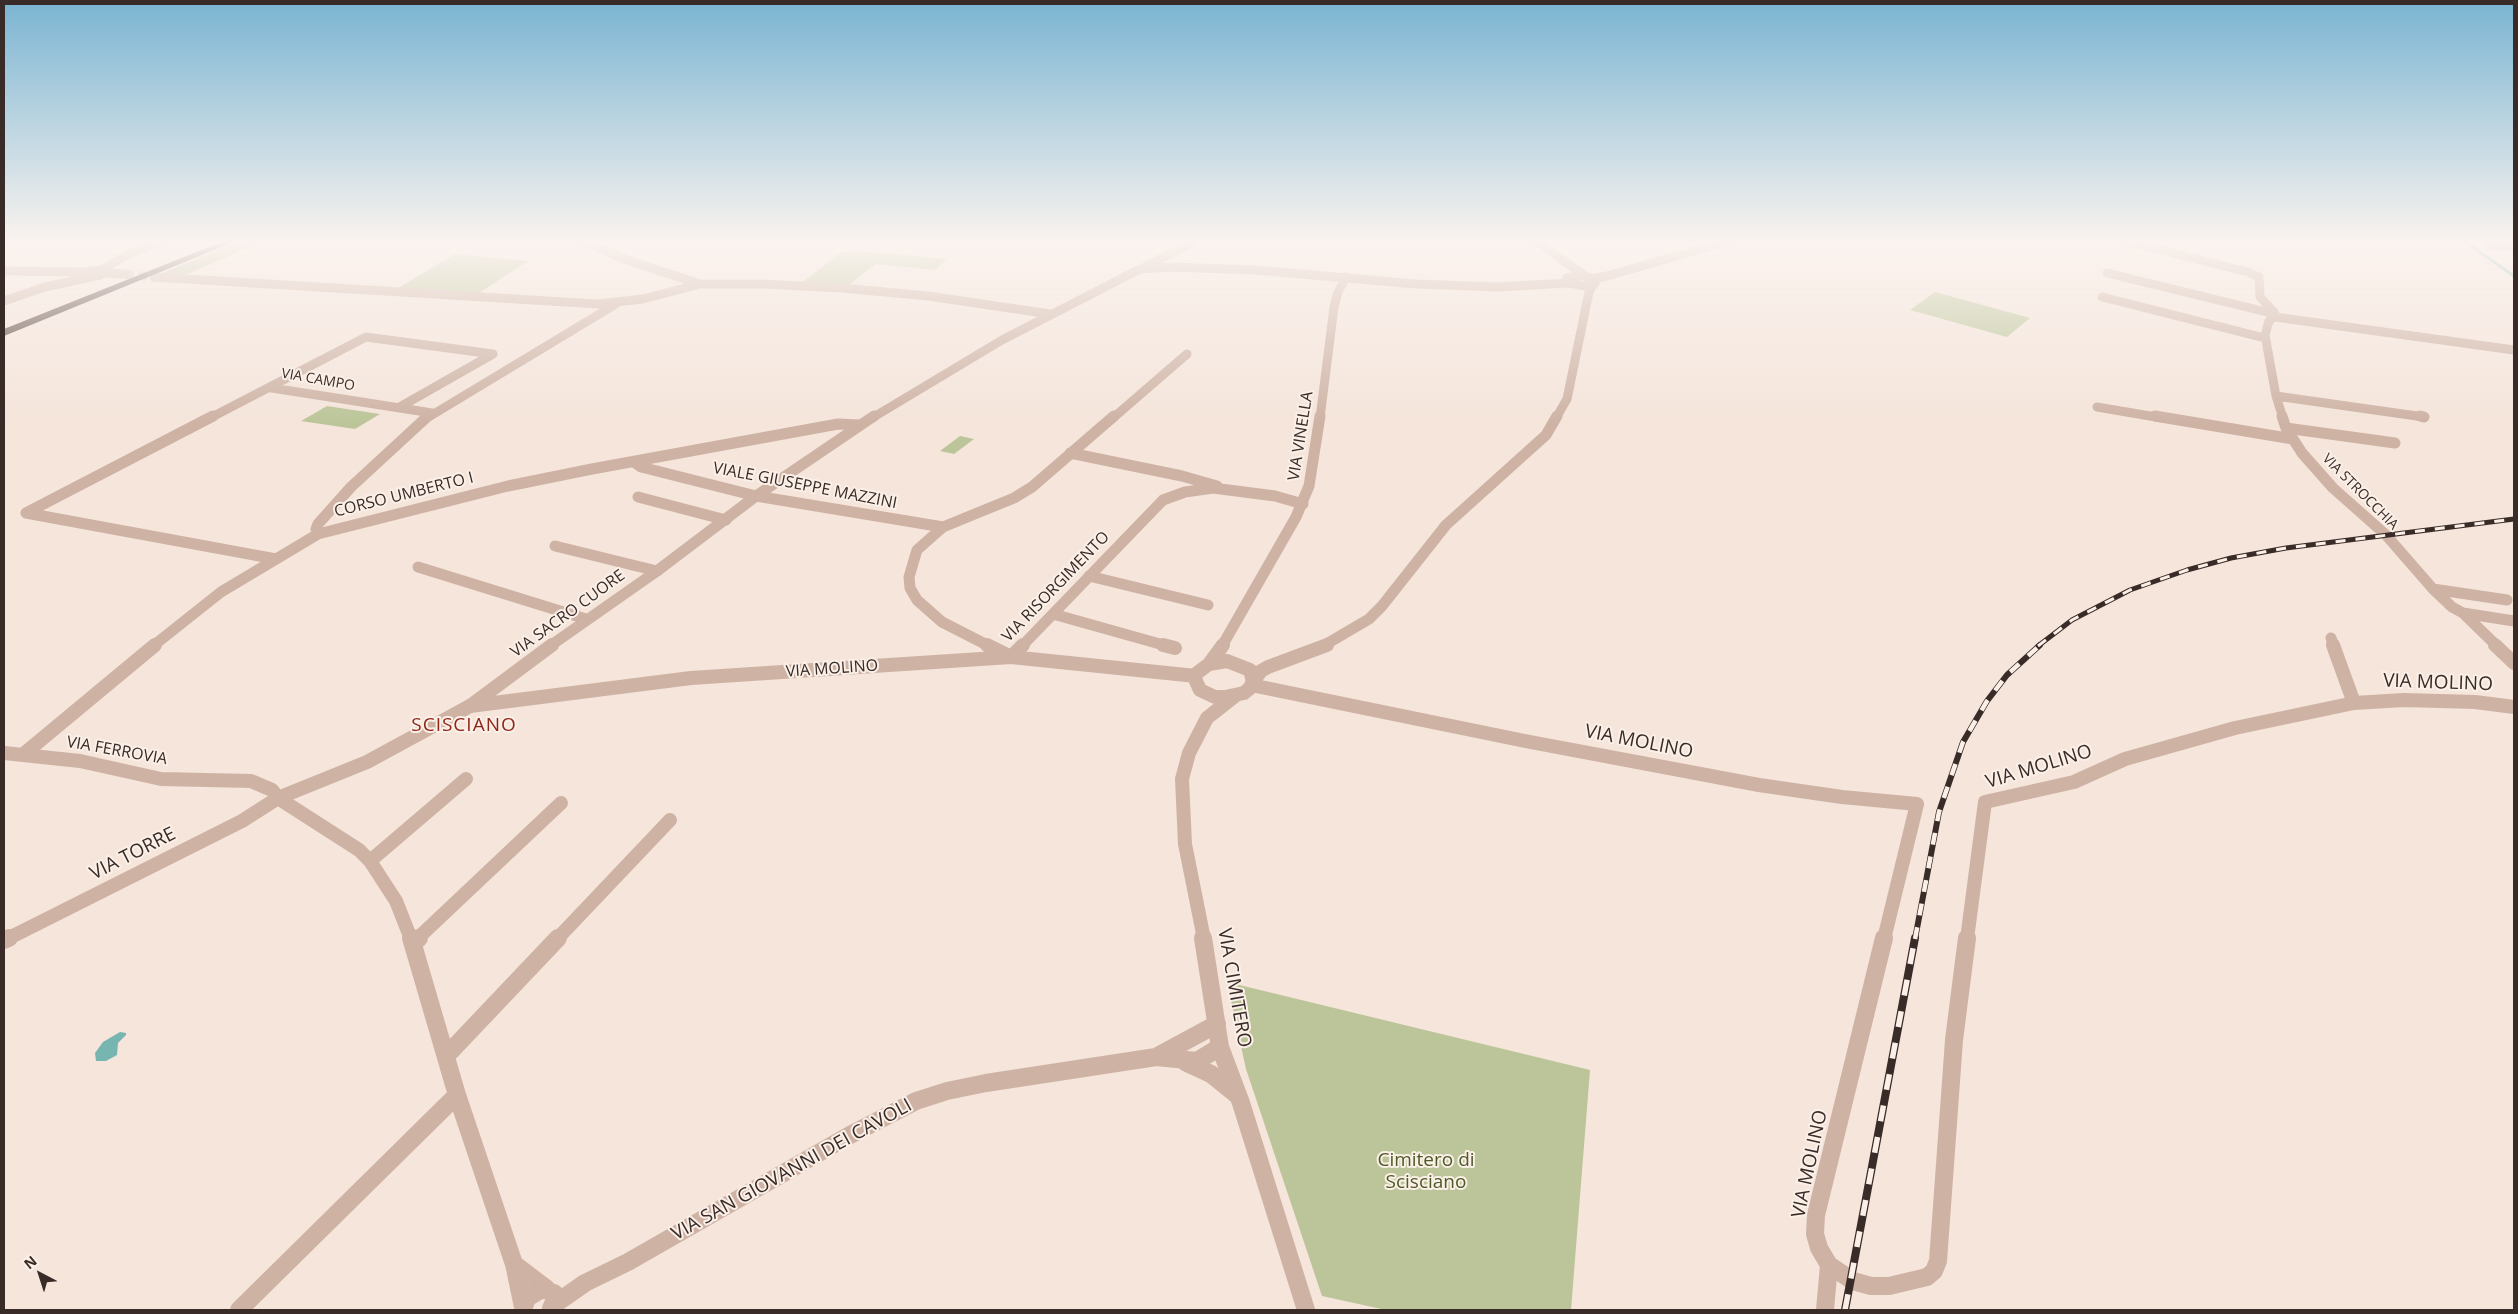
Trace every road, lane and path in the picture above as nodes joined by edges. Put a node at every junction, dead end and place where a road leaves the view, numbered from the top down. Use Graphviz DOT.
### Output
graph roads {
  1 [pos="71,300"];
  2 [pos="85,300"];
  3 [pos="537,300"];
  4 [pos="635,300"];
  5 [pos="957,300"];
  6 [pos="1077,300"];
  7 [pos="1336,300"];
  8 [pos="1587,300"];
  9 [pos="2115,300"];
  10 [pos="2214,300"];
  11 [pos="2263,300"];
  12 [pos="618,303"];
  13 [pos="1050,314"];
  14 [pos="2275,316"];
  15 [pos="4,327"];
  16 [pos="4,333"];
  17 [pos="2265,338"];
  18 [pos="2514,350"];
  19 [pos="1187,354"];
  20 [pos="272,388"];
  21 [pos="2276,396"];
  22 [pos="2097,407"];
  23 [pos="398,408"];
  24 [pos="432,413"];
  25 [pos="2424,417"];
  26 [pos="860,425"];
  27 [pos="2286,428"];
  28 [pos="2293,439"];
  29 [pos="2395,443"];
  30 [pos="1070,453"];
  31 [pos="634,462"];
  32 [pos="1226,489"];
  33 [pos="1307,492"];
  34 [pos="756,496"];
  35 [pos="1275,496"];
  36 [pos="638,497"];
  37 [pos="1302,504"];
  38 [pos="726,520"];
  39 [pos="943,527"];
  40 [pos="318,534"];
  41 [pos="555,546"];
  42 [pos="276,559"];
  43 [pos="418,567"];
  44 [pos="657,571"];
  45 [pos="1089,576"];
  46 [pos="2433,589"];
  47 [pos="2507,600"];
  48 [pos="1208,605"];
  49 [pos="2463,613"];
  50 [pos="1052,614"];
  51 [pos="586,619"];
  52 [pos="2514,621"];
  53 [pos="2331,638"];
  54 [pos="1225,642"];
  55 [pos="1175,648"];
  56 [pos="1306,652"];
  57 [pos="1011,657"];
  58 [pos="2514,663"];
  59 [pos="1209,664"];
  60 [pos="1244,666"];
  61 [pos="1196,676"];
  62 [pos="1252,684"];
  63 [pos="1200,690"];
  64 [pos="1235,696"];
  65 [pos="2354,703"];
  66 [pos="470,706"];
  67 [pos="2514,706"];
  68 [pos="1202,725"];
  69 [pos="4,752"];
  70 [pos="25,753"];
  71 [pos="466,779"];
  72 [pos="278,798"];
  73 [pos="562,802"];
  74 [pos="670,820"];
  75 [pos="370,861"];
  76 [pos="5,938"];
  77 [pos="413,943"];
  78 [pos="1217,1024"];
  79 [pos="1220,1047"];
  80 [pos="446,1056"];
  81 [pos="1156,1057"];
  82 [pos="1180,1060"];
  83 [pos="457,1095"];
  84 [pos="1238,1096"];
  85 [pos="514,1264"];
  86 [pos="1829,1265"];
  87 [pos="550,1299"];
  88 [pos="523,1309"];
  89 [pos="239,1310"];
  90 [pos="1306,1310"];
  91 [pos="1826,1310"];
  1 -- 15 [label="highway"];
  2 -- 16 [label="highway"];
  3 -- 12 [label="street"];
  4 -- 12 [label="street"];
  5 -- 13 [label="street"];
  6 -- 13 [label="street, VIA SACRO CUORE"];
  7 -- 33 [label="street, VIA VINELLA"];
  8 -- 56 [label="street"];
  9 -- 17 [label="street"];
  10 -- 14 [label="street"];
  11 -- 14 [label="street"];
  12 -- 24 [label="street"];
  13 -- 26 [label="street, VIA SACRO CUORE"];
  14 -- 17 [label="street"];
  14 -- 18 [label="street"];
  17 -- 21 [label="street, VIA STROCCHIA"];
  19 -- 30 [label="street, VIA RISORGIMENTO"];
  20 -- 23 [label="street, VIA CAMPO"];
  20 -- 23 [label="street, VIA CAMPO"];
  20 -- 42 [label="street"];
  21 -- 25 [label="street"];
  21 -- 27 [label="street, VIA STROCCHIA"];
  22 -- 28 [label="street"];
  23 -- 24 [label="street, VIA CAMPO"];
  24 -- 40 [label="street"];
  26 -- 31 [label="street, CORSO UMBERTO I"];
  26 -- 34 [label="street, VIA SACRO CUORE"];
  27 -- 28 [label="street, VIA STROCCHIA"];
  27 -- 29 [label="street"];
  28 -- 46 [label="street, VIA STROCCHIA"];
  30 -- 32 [label="street"];
  30 -- 39 [label="street, VIA RISORGIMENTO"];
  31 -- 34 [label="street, VIALE GIUSEPPE MAZZINI"];
  31 -- 40 [label="street, CORSO UMBERTO I"];
  32 -- 35 [label="street, VIA RISORGIMENTO"];
  32 -- 45 [label="street, VIA RISORGIMENTO"];
  33 -- 35 [label="street"];
  33 -- 37 [label="street, VIA VINELLA"];
  34 -- 38 [label="street, VIA SACRO CUORE"];
  34 -- 39 [label="street, VIALE GIUSEPPE MAZZINI"];
  35 -- 37 [label="street"];
  36 -- 38 [label="street"];
  37 -- 54 [label="street, VIA VINELLA"];
  38 -- 44 [label="street, VIA SACRO CUORE"];
  39 -- 57 [label="street, VIA RISORGIMENTO"];
  40 -- 42 [label="street, CORSO UMBERTO I"];
  41 -- 44 [label="street"];
  42 -- 70 [label="street, CORSO UMBERTO I"];
  43 -- 51 [label="street"];
  44 -- 51 [label="street, VIA SACRO CUORE"];
  45 -- 48 [label="street"];
  45 -- 50 [label="street, VIA RISORGIMENTO"];
  46 -- 47 [label="street"];
  46 -- 49 [label="street, VIA STROCCHIA"];
  49 -- 52 [label="street"];
  49 -- 58 [label="street, VIA STROCCHIA"];
  50 -- 55 [label="street"];
  50 -- 57 [label="street, VIA RISORGIMENTO"];
  51 -- 66 [label="street, VIA SACRO CUORE"];
  53 -- 65 [label="street"];
  54 -- 59 [label="street, VIA VINELLA"];
  54 -- 60 [label="street"];
  56 -- 60 [label="street"];
  56 -- 62 [label="street"];
  57 -- 61 [label="street, VIA MOLINO"];
  57 -- 66 [label="street, VIA MOLINO"];
  59 -- 60 [label="street"];
  59 -- 61 [label="street"];
  60 -- 62 [label="street"];
  61 -- 63 [label="street"];
  62 -- 64 [label="street"];
  62 -- 86 [label="street, VIA MOLINO"];
  63 -- 64 [label="street"];
  63 -- 68 [label="street"];
  64 -- 68 [label="street"];
  65 -- 67 [label="street, VIA MOLINO"];
  65 -- 86 [label="street, VIA MOLINO"];
  66 -- 72 [label="street, VIA SACRO CUORE"];
  68 -- 78 [label="street, VIA CIMITERO"];
  69 -- 70 [label="street, VIA FERROVIA"];
  70 -- 72 [label="street, VIA FERROVIA"];
  71 -- 75 [label="street"];
  72 -- 75 [label="street, VIA SAN GIOVANNI DEI CAVOLI"];
  72 -- 76 [label="street, VIA TORRE"];
  73 -- 77 [label="street"];
  74 -- 80 [label="street"];
  75 -- 77 [label="street, VIA SAN GIOVANNI DEI CAVOLI"];
  77 -- 80 [label="street, VIA SAN GIOVANNI DEI CAVOLI"];
  78 -- 79 [label="street, VIA CIMITERO"];
  78 -- 81 [label="street, VIA SAN GIOVANNI DEI CAVOLI"];
  79 -- 82 [label="street, VIA SAN GIOVANNI DEI CAVOLI"];
  79 -- 84 [label="street, VIA CIMITERO"];
  80 -- 83 [label="street, VIA SAN GIOVANNI DEI CAVOLI"];
  81 -- 82 [label="street, VIA SAN GIOVANNI DEI CAVOLI"];
  81 -- 87 [label="street, VIA SAN GIOVANNI DEI CAVOLI"];
  82 -- 84 [label="street, VIA SAN GIOVANNI DEI CAVOLI"];
  83 -- 85 [label="street, VIA SAN GIOVANNI DEI CAVOLI"];
  83 -- 89 [label="street"];
  84 -- 90 [label="street, VIA CIMITERO"];
  85 -- 87 [label="street"];
  85 -- 88 [label="street, VIA SAN GIOVANNI DEI CAVOLI"];
  86 -- 91 [label="street"];
  87 -- 88 [label="street, VIA SAN GIOVANNI DEI CAVOLI"];
}
